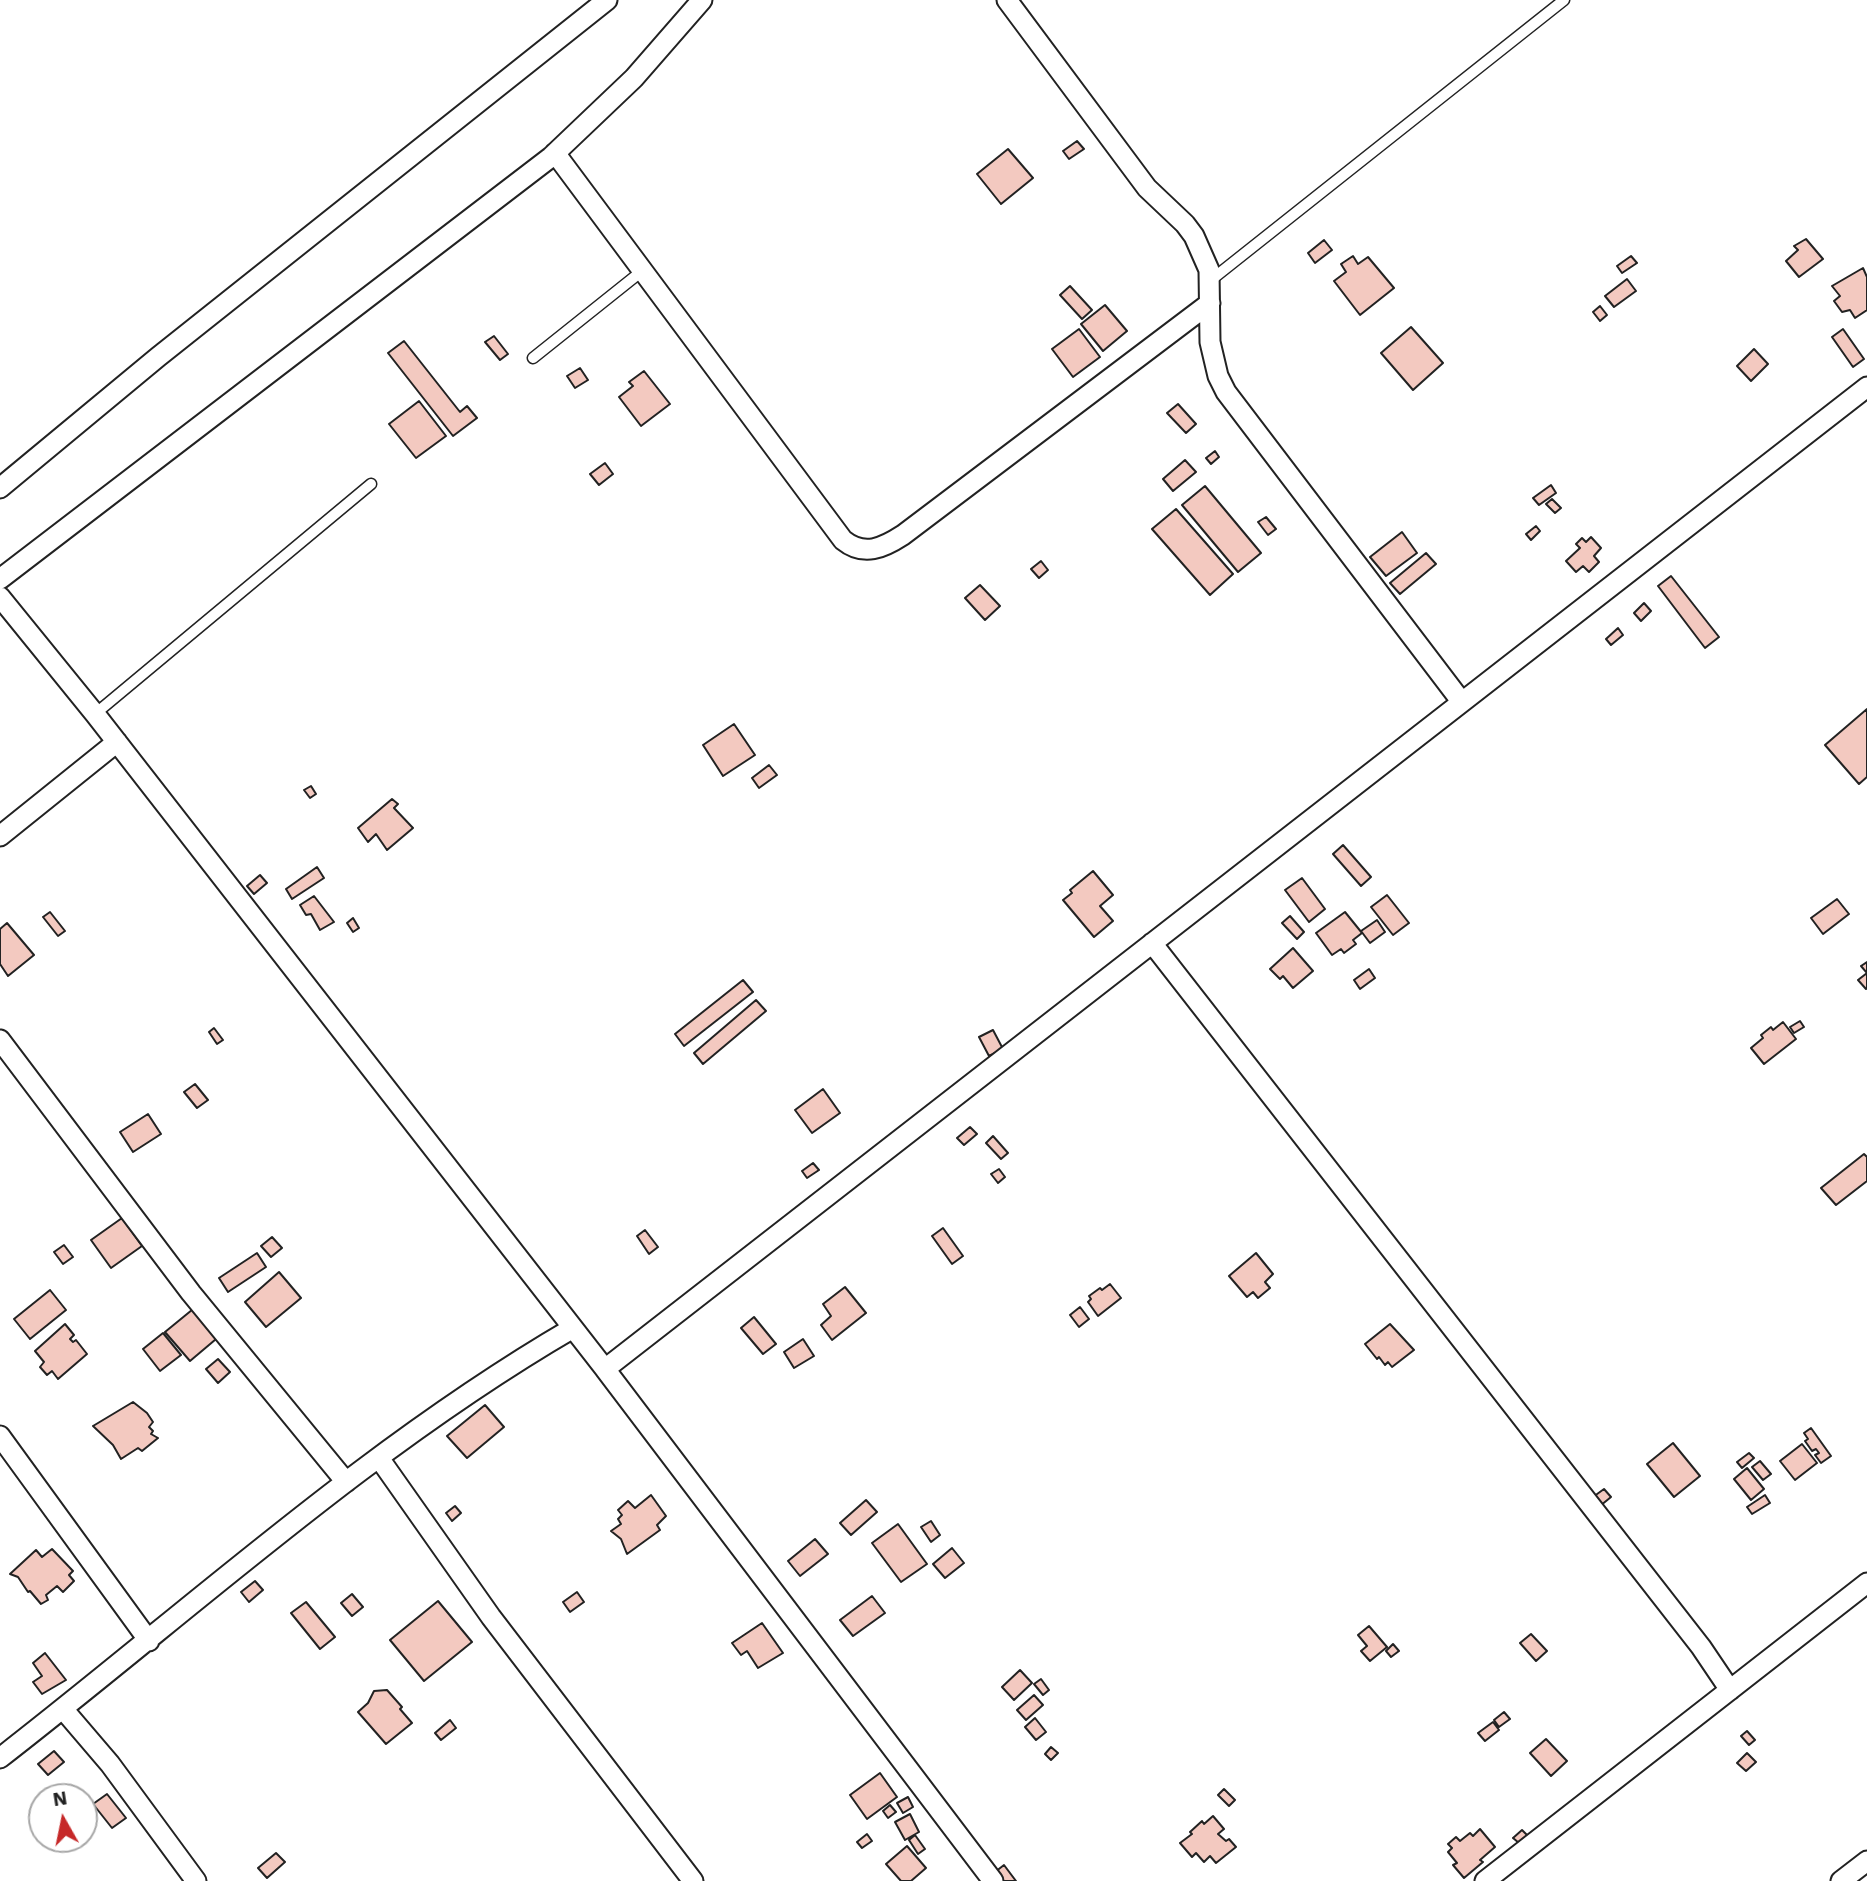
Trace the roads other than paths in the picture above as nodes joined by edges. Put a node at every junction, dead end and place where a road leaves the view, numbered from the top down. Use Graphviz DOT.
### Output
graph roads {
  1 [pos="607,0"];
  2 [pos="702,0"];
  3 [pos="1007,0"];
  4 [pos="1564,0"];
  5 [pos="555,153"];
  6 [pos="642,271"];
  7 [pos="1210,281"];
  8 [pos="1210,303"];
  9 [pos="533,358"];
  10 [pos="1867,387"];
  11 [pos="371,484"];
  12 [pos="0,488"];
  13 [pos="0,579"];
  14 [pos="0,597"];
  15 [pos="1461,701"];
  16 [pos="95,713"];
  17 [pos="117,742"];
  18 [pos="0,836"];
  19 [pos="1152,943"];
  20 [pos="0,1040"];
  21 [pos="573,1328"];
  22 [pos="605,1369"];
  23 [pos="0,1436"];
  24 [pos="379,1458"];
  25 [pos="346,1482"];
  26 [pos="1867,1583"];
  27 [pos="149,1641"];
  28 [pos="1730,1690"];
  29 [pos="63,1709"];
  30 [pos="0,1758"];
  31 [pos="1867,1861"];
  32 [pos="196,1881"];
  33 [pos="693,1881"];
  34 [pos="993,1881"];
  35 [pos="1485,1881"];
  36 [pos="1841,1881"];
  1 -- 12 [label="street"];
  2 -- 5 [label="street"];
  3 -- 7 [label="street"];
  4 -- 7 [label="lane"];
  5 -- 6 [label="street"];
  5 -- 13 [label="street"];
  6 -- 8 [label="street"];
  6 -- 9 [label="lane"];
  7 -- 8 [label="street"];
  8 -- 15 [label="street"];
  10 -- 15 [label="street"];
  11 -- 16 [label="lane"];
  14 -- 16 [label="street"];
  15 -- 19 [label="street"];
  16 -- 17 [label="street"];
  17 -- 18 [label="street"];
  17 -- 21 [label="street"];
  19 -- 22 [label="street"];
  19 -- 28 [label="street"];
  20 -- 25 [label="street"];
  21 -- 22 [label="street"];
  21 -- 24 [label="street"];
  22 -- 34 [label="street"];
  23 -- 27 [label="street"];
  24 -- 25 [label="street"];
  24 -- 33 [label="street"];
  25 -- 27 [label="street"];
  26 -- 28 [label="street"];
  27 -- 29 [label="street"];
  28 -- 35 [label="street"];
  29 -- 30 [label="street"];
  29 -- 32 [label="street"];
  31 -- 36 [label="street"];
}
